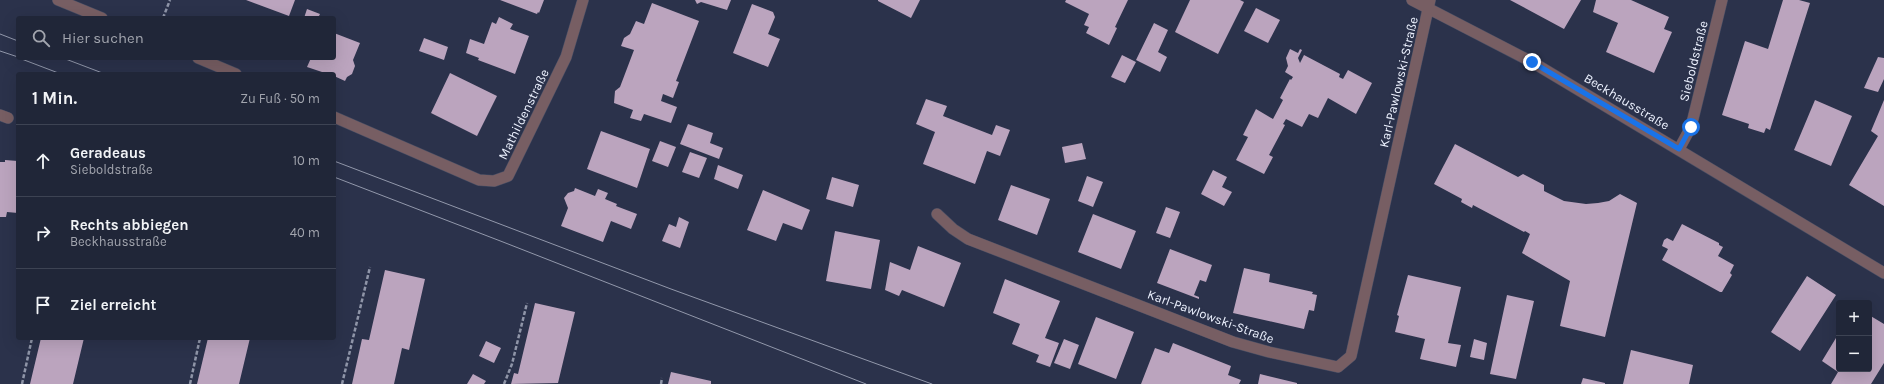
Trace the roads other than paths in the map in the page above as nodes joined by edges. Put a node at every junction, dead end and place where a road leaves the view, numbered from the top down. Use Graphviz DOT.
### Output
graph roads {
  1 [pos="58,0"];
  2 [pos="583,0"];
  3 [pos="1412,0"];
  4 [pos="1722,0"];
  5 [pos="1430,4"];
  6 [pos="97,16"];
  7 [pos="203,60"];
  8 [pos="231,72"];
  9 [pos="336,118"];
  10 [pos="1679,149"];
  11 [pos="937,214"];
  12 [pos="1884,273"];
  1 -- 6 [label="street"];
  2 -- 9 [label="street, Mathildenstraße"];
  3 -- 5 [label="street, Beckhausstraße"];
  4 -- 10 [label="street, Sieboldstraße"];
  5 -- 10 [label="street, Beckhausstraße"];
  5 -- 11 [label="street, Karl-Pawlowski-Straße"];
  7 -- 8 [label="street"];
  10 -- 12 [label="street, Beckhausstraße"];
}
